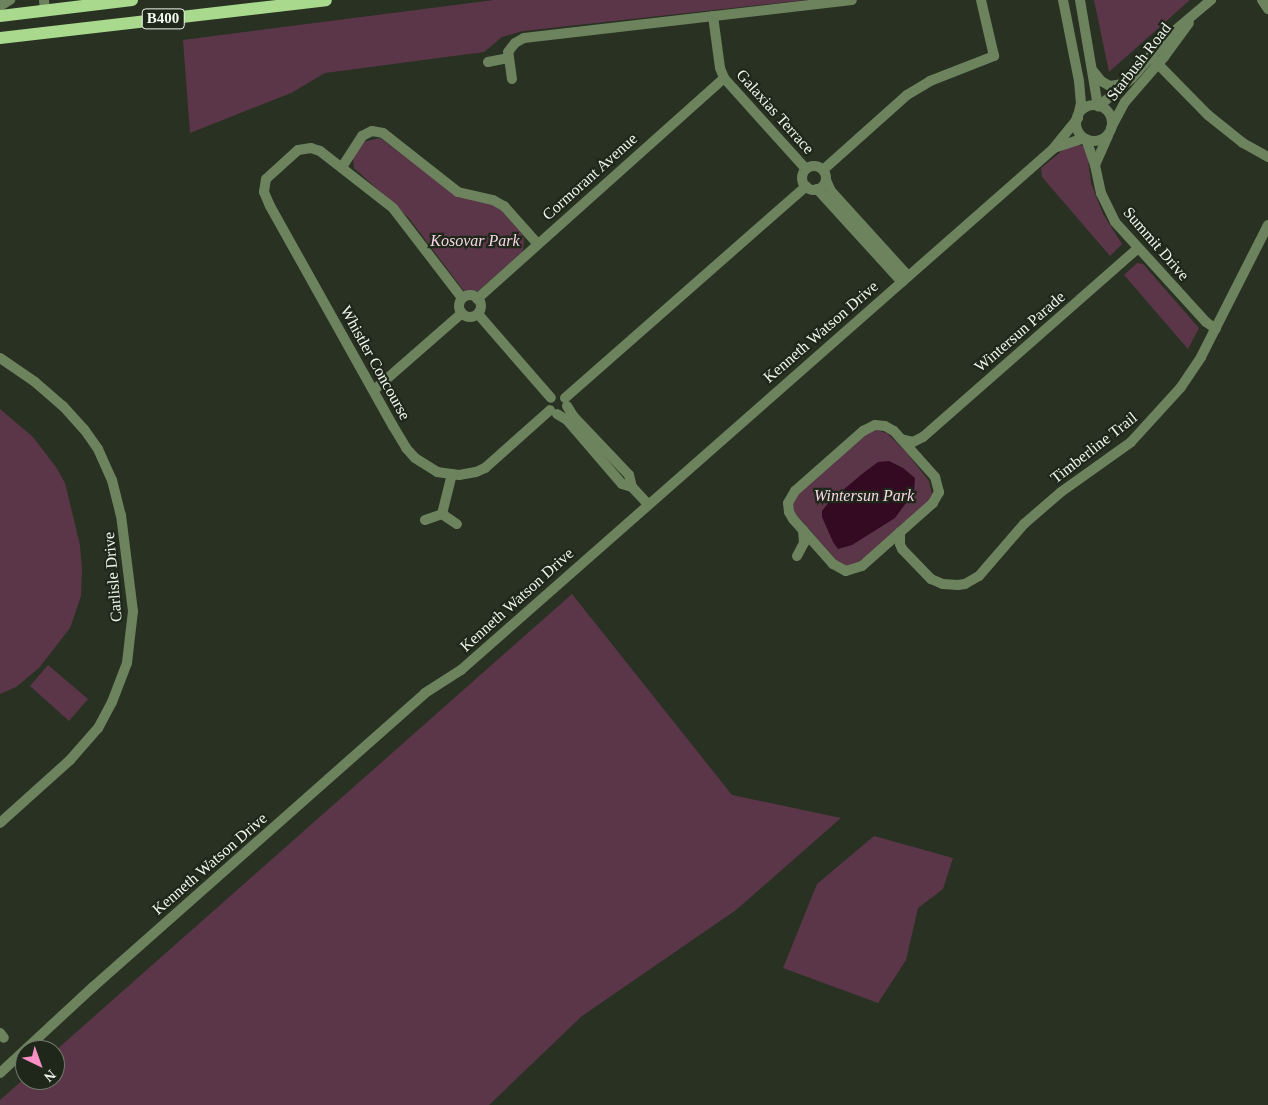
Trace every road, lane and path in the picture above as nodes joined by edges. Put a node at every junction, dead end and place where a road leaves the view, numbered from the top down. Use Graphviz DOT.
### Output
graph roads {
  1 [pos="10,0"];
  2 [pos="132,0"];
  3 [pos="326,0"];
  4 [pos="852,0"];
  5 [pos="981,0"];
  6 [pos="1063,0"];
  7 [pos="1080,0"];
  8 [pos="1211,0"];
  9 [pos="1262,0"];
  10 [pos="50,5"];
  11 [pos="0,6"];
  12 [pos="1268,9"];
  13 [pos="0,16"];
  14 [pos="713,16"];
  15 [pos="1194,16"];
  16 [pos="53,32"];
  17 [pos="0,38"];
  18 [pos="1150,56"];
  19 [pos="508,58"];
  20 [pos="488,62"];
  21 [pos="1159,64"];
  22 [pos="1093,69"];
  23 [pos="724,78"];
  24 [pos="512,79"];
  25 [pos="1128,82"];
  26 [pos="1099,106"];
  27 [pos="1078,117"];
  28 [pos="1111,130"];
  29 [pos="1085,138"];
  30 [pos="1054,149"];
  31 [pos="1268,157"];
  32 [pos="1096,165"];
  33 [pos="342,167"];
  34 [pos="806,169"];
  35 [pos="825,175"];
  36 [pos="806,186"];
  37 [pos="817,189"];
  38 [pos="1268,225"];
  39 [pos="537,244"];
  40 [pos="1138,249"];
  41 [pos="905,279"];
  42 [pos="462,298"];
  43 [pos="477,298"];
  44 [pos="462,313"];
  45 [pos="478,314"];
  46 [pos="1216,329"];
  47 [pos="0,358"];
  48 [pos="374,390"];
  49 [pos="551,398"];
  50 [pos="566,402"];
  51 [pos="553,412"];
  52 [pos="923,437"];
  53 [pos="900,438"];
  54 [pos="919,460"];
  55 [pos="452,474"];
  56 [pos="632,487"];
  57 [pos="648,504"];
  58 [pos="442,514"];
  59 [pos="425,520"];
  60 [pos="457,524"];
  61 [pos="802,528"];
  62 [pos="900,532"];
  63 [pos="882,548"];
  64 [pos="904,551"];
  65 [pos="824,554"];
  66 [pos="0,823"];
  67 [pos="0,1073"];
  1 -- 11 [label="street"];
  2 -- 10 [label="main road, B400"];
  3 -- 16 [label="main road, B400"];
  4 -- 14 [label="street"];
  5 -- 35 [label="street"];
  6 -- 27 [label="street"];
  7 -- 22 [label="street"];
  8 -- 15 [label="street, Starbush Road"];
  9 -- 12 [label="street"];
  10 -- 13 [label="main road, B400"];
  10 -- 16 [label="main road"];
  14 -- 19 [label="street"];
  14 -- 23 [label="street, Galaxias Terrace"];
  15 -- 18 [label="street, Starbush Road"];
  15 -- 21 [label="street, Starbush Road"];
  16 -- 17 [label="main road, B400"];
  18 -- 21 [label="street"];
  18 -- 25 [label="street, Starbush Road"];
  19 -- 20 [label="street"];
  19 -- 24 [label="street"];
  21 -- 28 [label="street, Starbush Road"];
  21 -- 31 [label="street"];
  22 -- 25 [label="street"];
  22 -- 26 [label="street"];
  23 -- 34 [label="street, Galaxias Terrace"];
  23 -- 39 [label="street, Cormorant Avenue"];
  25 -- 26 [label="street, Starbush Road"];
  26 -- 27 [label="street"];
  26 -- 28 [label="street"];
  27 -- 29 [label="street"];
  27 -- 30 [label="street, Kenneth Watson Drive"];
  28 -- 29 [label="street"];
  28 -- 32 [label="street"];
  29 -- 30 [label="street, Kenneth Watson Drive"];
  29 -- 32 [label="street, Summit Drive"];
  30 -- 41 [label="street, Kenneth Watson Drive"];
  32 -- 40 [label="street, Summit Drive"];
  33 -- 39 [label="street"];
  33 -- 42 [label="street"];
  33 -- 48 [label="street, Whistler Concourse"];
  34 -- 35 [label="street"];
  34 -- 36 [label="street"];
  35 -- 37 [label="street"];
  35 -- 41 [label="street"];
  36 -- 37 [label="street"];
  36 -- 50 [label="street"];
  37 -- 41 [label="street"];
  38 -- 46 [label="street, Timberline Trail"];
  39 -- 43 [label="street, Cormorant Avenue"];
  40 -- 46 [label="street, Summit Drive"];
  40 -- 52 [label="street, Wintersun Parade"];
  41 -- 57 [label="street, Kenneth Watson Drive"];
  42 -- 43 [label="street"];
  42 -- 44 [label="street"];
  43 -- 45 [label="street"];
  44 -- 45 [label="street"];
  44 -- 48 [label="street"];
  45 -- 49 [label="street"];
  46 -- 64 [label="street, Timberline Trail"];
  47 -- 66 [label="street, Carlisle Drive"];
  48 -- 55 [label="street, Whistler Concourse"];
  49 -- 50 [label="street"];
  49 -- 51 [label="street"];
  50 -- 51 [label="street"];
  50 -- 56 [label="street"];
  51 -- 55 [label="street, Whistler Concourse"];
  51 -- 56 [label="street"];
  52 -- 53 [label="street"];
  52 -- 54 [label="street"];
  53 -- 54 [label="street"];
  53 -- 61 [label="street"];
  54 -- 62 [label="street"];
  55 -- 58 [label="street"];
  56 -- 57 [label="street"];
  57 -- 67 [label="street, Kenneth Watson Drive"];
  58 -- 59 [label="street"];
  58 -- 60 [label="street"];
  61 -- 65 [label="street"];
  61 -- 65 [label="street"];
  62 -- 63 [label="street"];
  62 -- 64 [label="street, Timberline Trail"];
  63 -- 64 [label="street"];
  63 -- 65 [label="street"];
}
